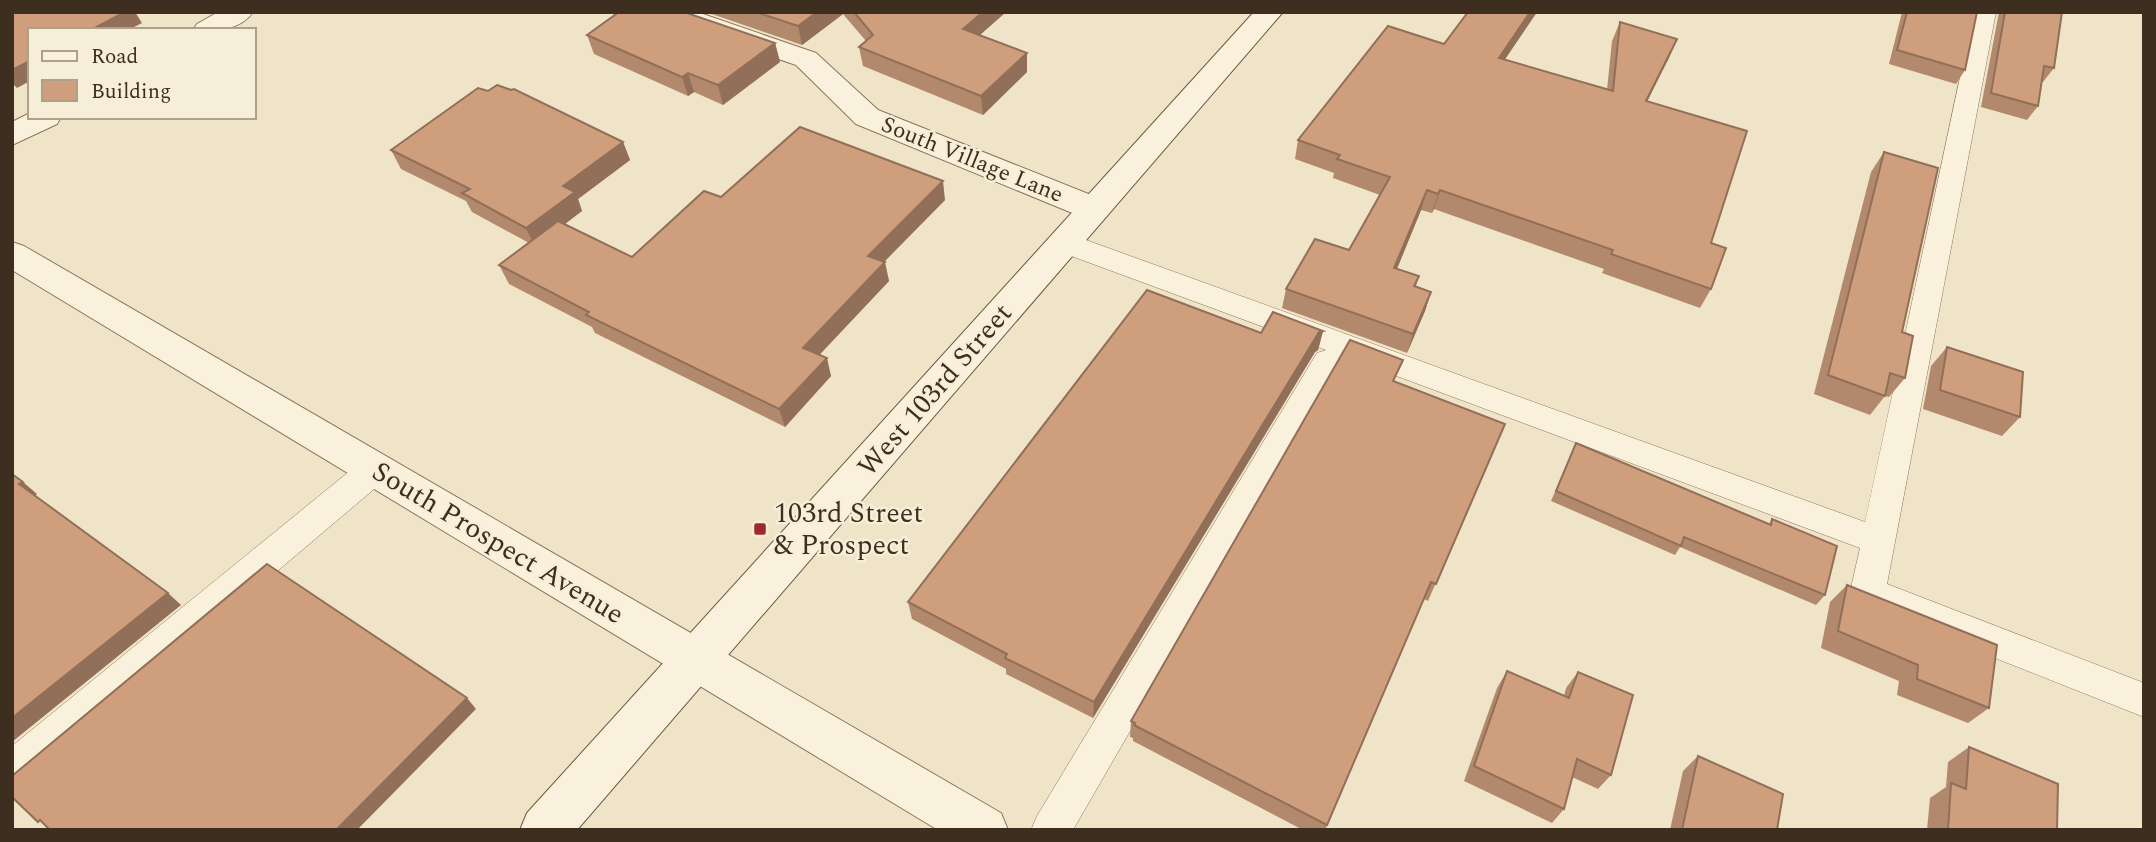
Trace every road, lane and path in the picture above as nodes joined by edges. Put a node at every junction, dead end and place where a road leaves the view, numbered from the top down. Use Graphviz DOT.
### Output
graph roads {
  1 [pos="239,12"];
  2 [pos="669,12"];
  3 [pos="1269,12"];
  4 [pos="1985,12"];
  5 [pos="211,28"];
  6 [pos="42,119"];
  7 [pos="12,135"];
  8 [pos="1094,209"];
  9 [pos="1065,243"];
  10 [pos="12,254"];
  11 [pos="1328,361"];
  12 [pos="374,470"];
  13 [pos="1879,541"];
  14 [pos="696,660"];
  15 [pos="2144,700"];
  16 [pos="12,771"];
  17 [pos="544,830"];
  18 [pos="984,830"];
  19 [pos="1051,830"];
  1 -- 5 [label="street"];
  2 -- 8 [label="street, South Village Lane"];
  3 -- 8 [label="street, West 103rd Street"];
  4 -- 13 [label="lane"];
  6 -- 7 [label="street"];
  8 -- 9 [label="street, West 103rd Street"];
  9 -- 13 [label="lane"];
  9 -- 14 [label="street, West 103rd Street"];
  10 -- 12 [label="street, South Prospect Avenue"];
  11 -- 19 [label="lane"];
  12 -- 14 [label="street, South Prospect Avenue"];
  12 -- 16 [label="lane"];
  13 -- 15 [label="lane"];
  14 -- 17 [label="street, West 103rd Street"];
  14 -- 18 [label="street, South Prospect Avenue"];
}
